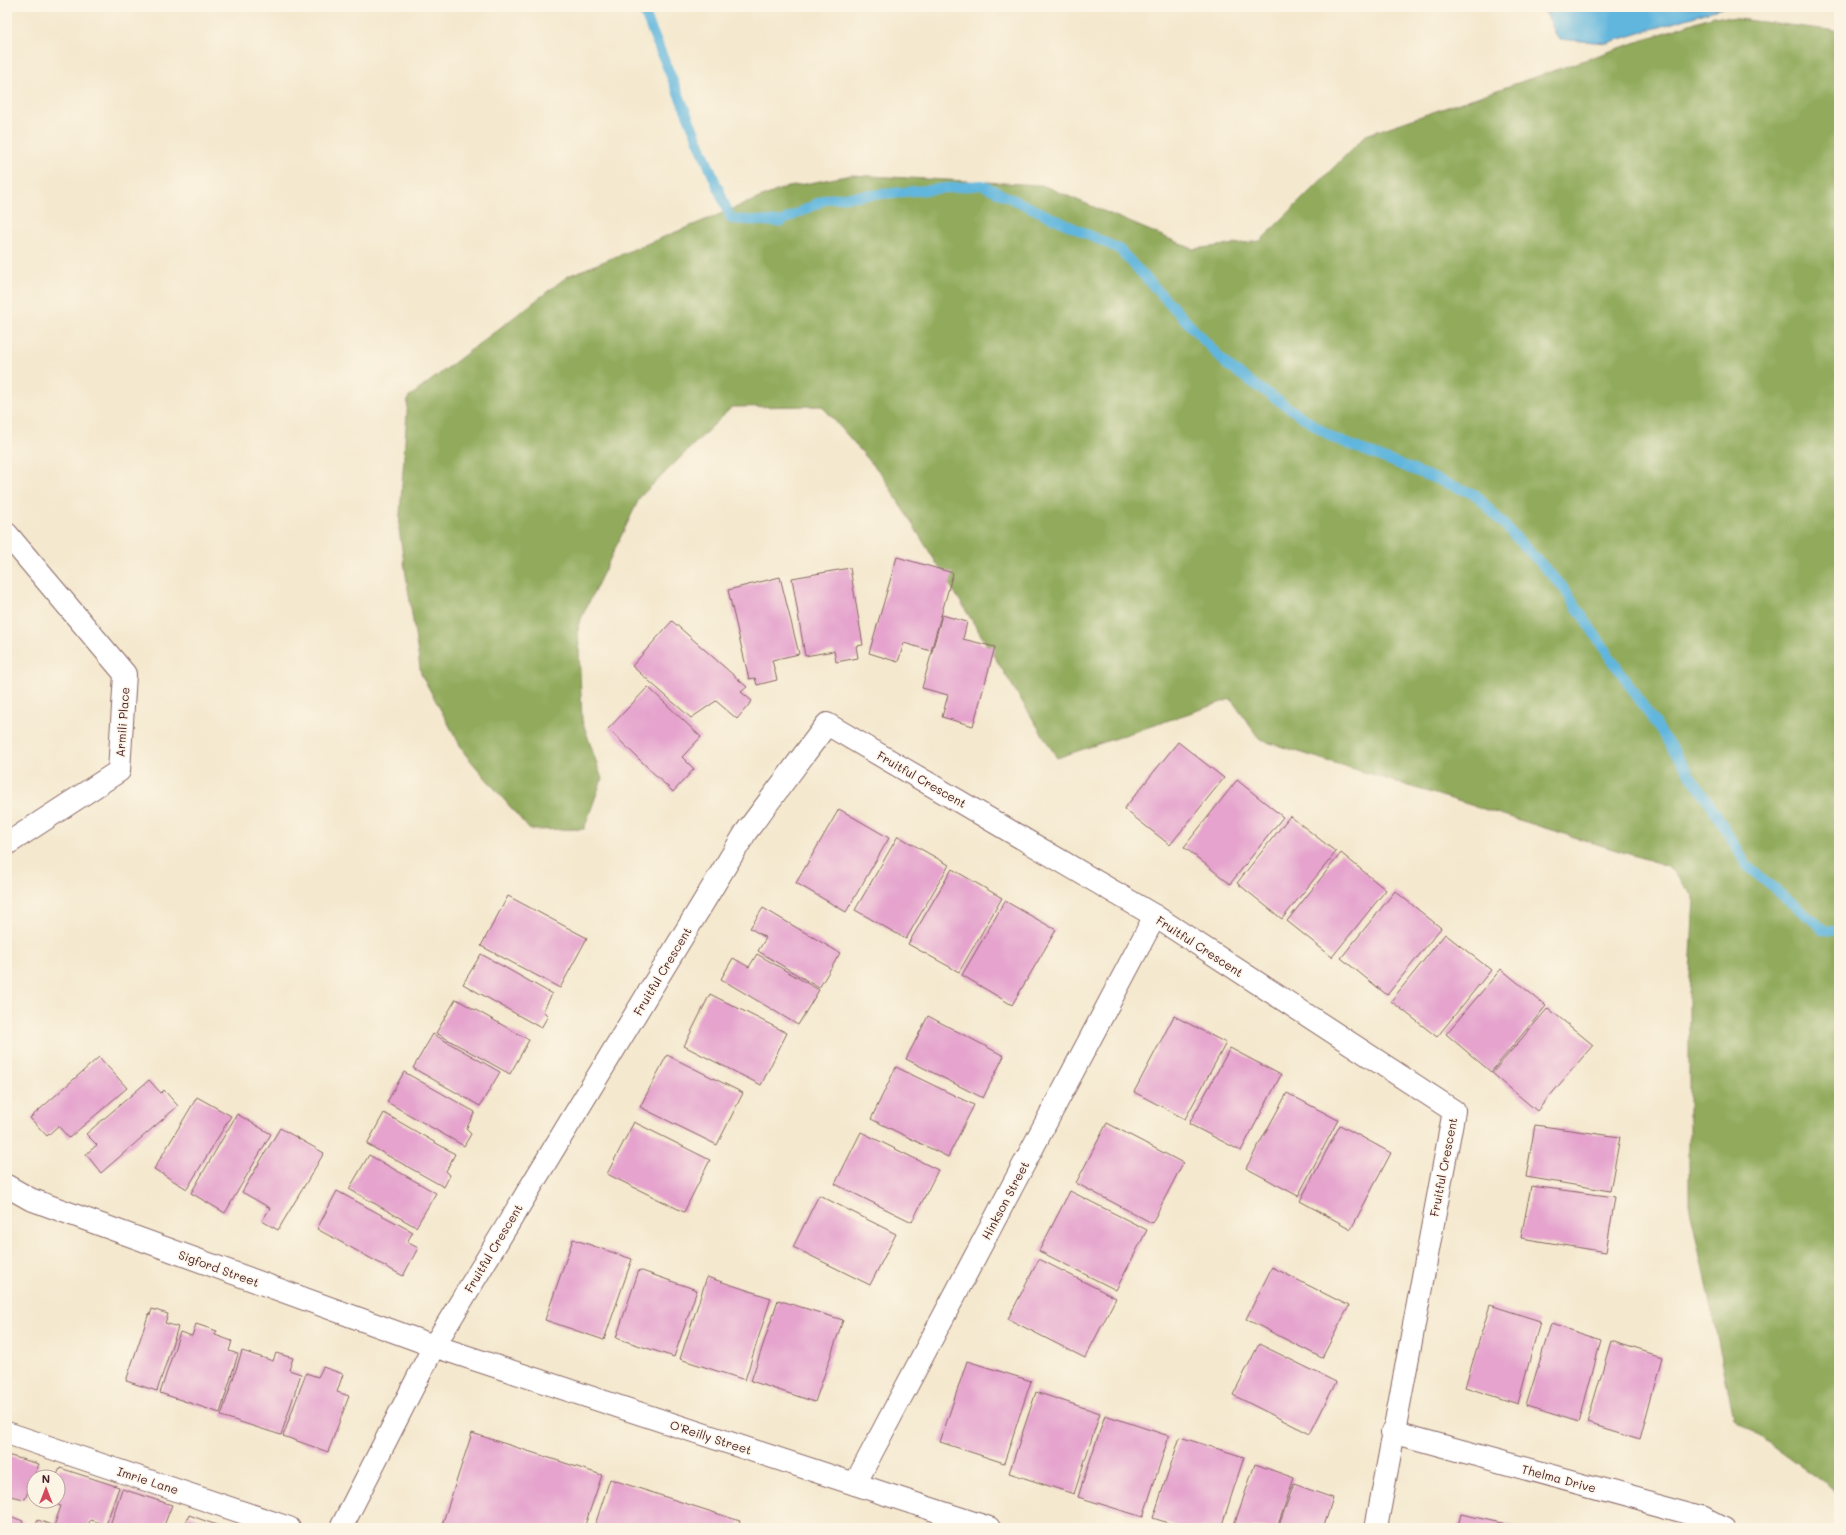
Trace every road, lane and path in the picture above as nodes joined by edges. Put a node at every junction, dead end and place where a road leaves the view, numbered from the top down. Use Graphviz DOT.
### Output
graph roads {
  1 [pos="7,534"];
  2 [pos="7,844"];
  3 [pos="1155,916"];
  4 [pos="7,1186"];
  5 [pos="434,1346"];
  6 [pos="1392,1432"];
  7 [pos="7,1433"];
  8 [pos="855,1484"];
  9 [pos="289,1528"];
  10 [pos="341,1528"];
  11 [pos="989,1528"];
  12 [pos="1376,1528"];
  13 [pos="1724,1528"];
  1 -- 2 [label="street, Armili Place"];
  3 -- 5 [label="street, Fruitful Crescent"];
  3 -- 6 [label="street, Fruitful Crescent"];
  3 -- 8 [label="street, Hinkson Street"];
  4 -- 5 [label="street, Sigford Street"];
  5 -- 8 [label="street, O'Reilly Street"];
  5 -- 10 [label="street, Fruitful Crescent"];
  6 -- 12 [label="street, Fruitful Crescent"];
  6 -- 13 [label="street, Thelma Drive"];
  7 -- 9 [label="street, Imrie Lane"];
  8 -- 11 [label="street, O'Reilly Street"];
}
